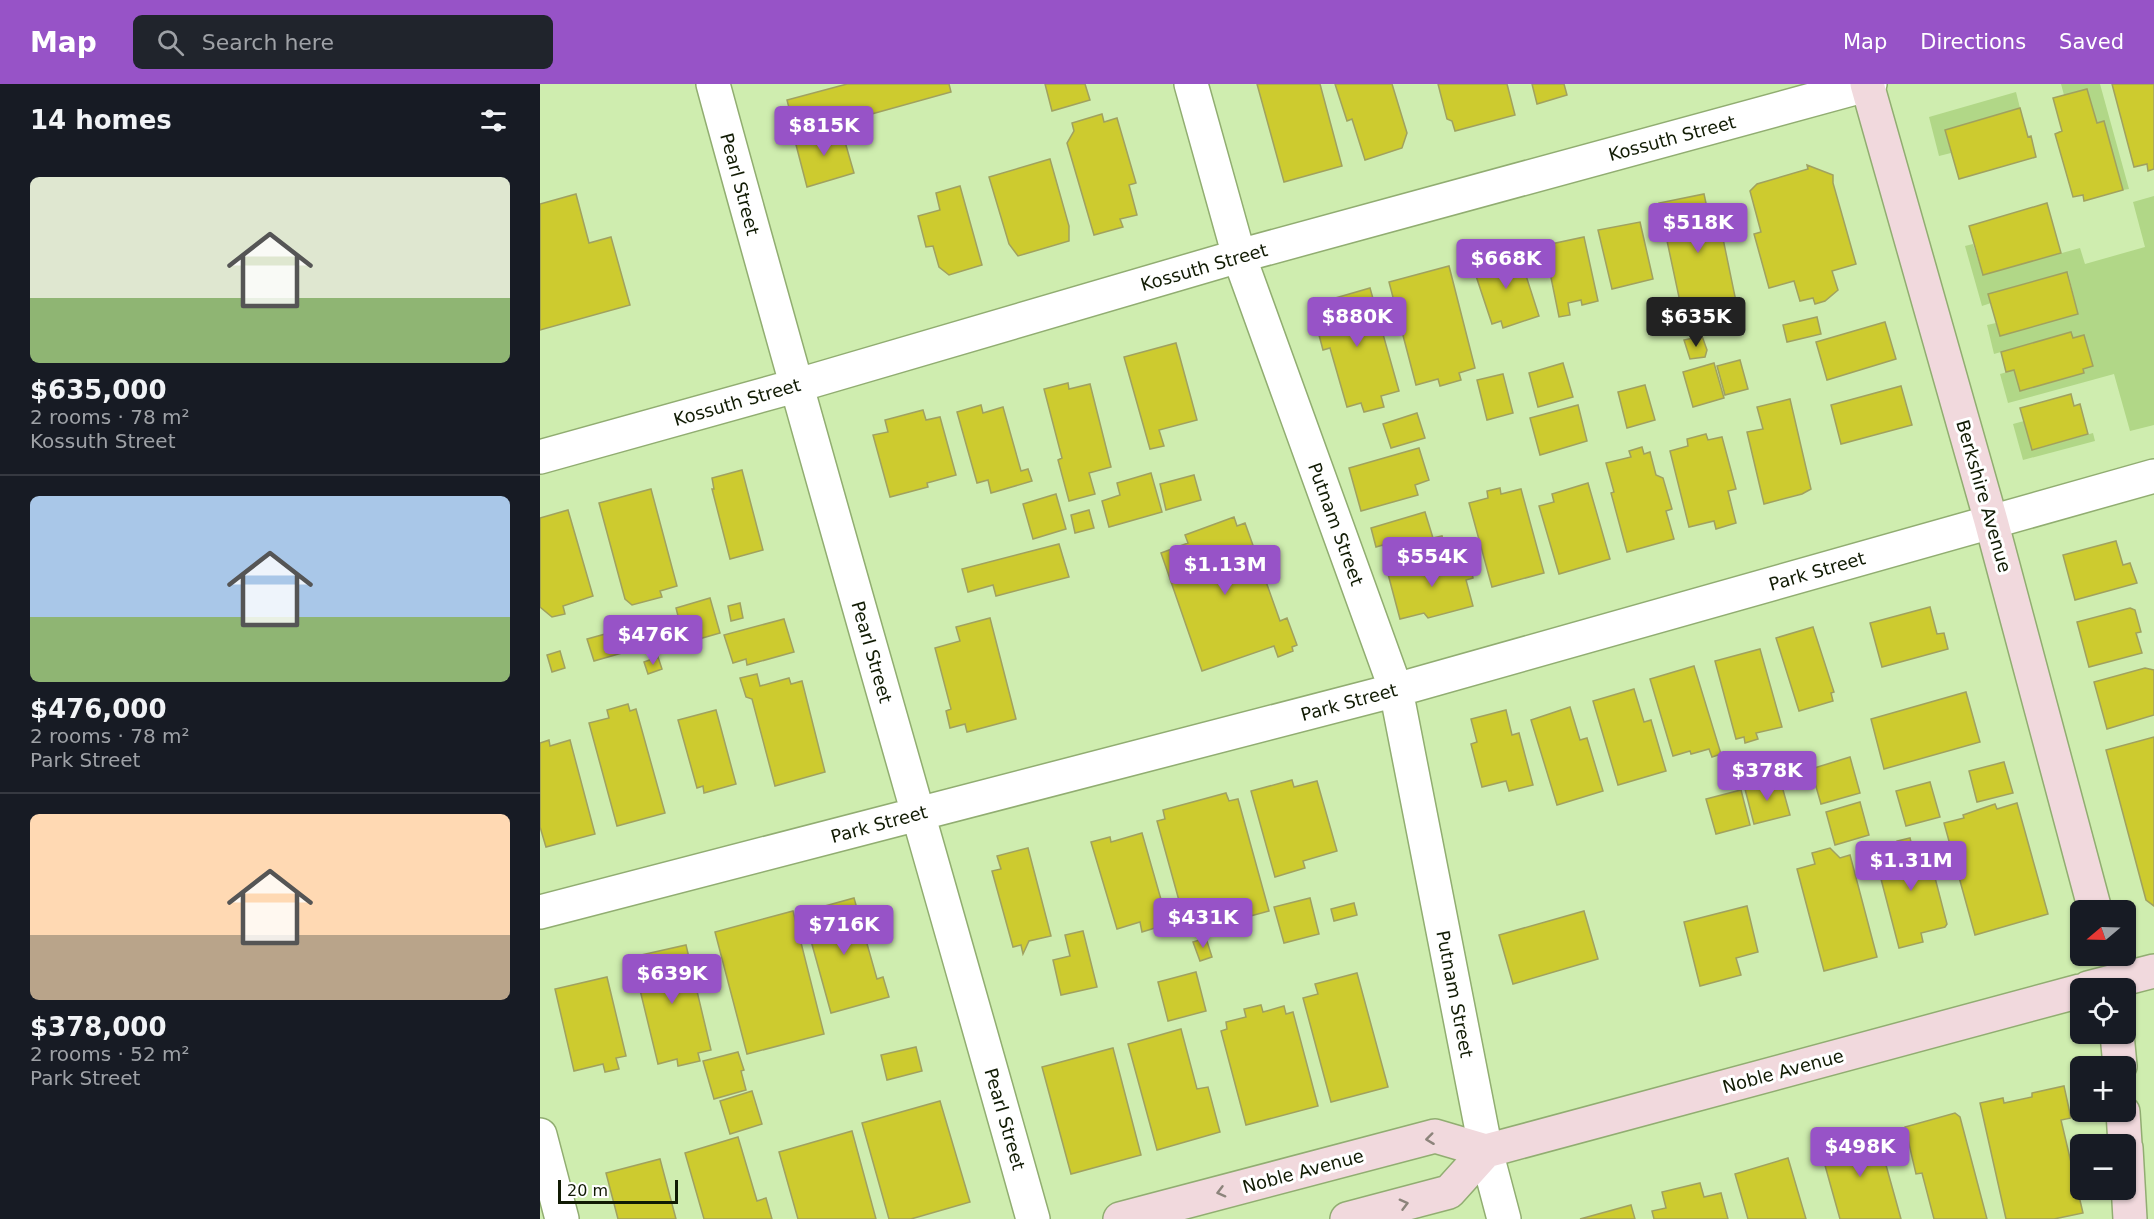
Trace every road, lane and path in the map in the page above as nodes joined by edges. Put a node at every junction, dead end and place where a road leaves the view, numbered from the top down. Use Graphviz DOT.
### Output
graph roads {
  1 [pos="713,84"];
  2 [pos="1191,84"];
  3 [pos="1868,84"];
  4 [pos="1239,256"];
  5 [pos="795,386"];
  6 [pos="540,457"];
  7 [pos="2154,476"];
  8 [pos="1991,521"];
  9 [pos="1396,690"];
  10 [pos="919,813"];
  11 [pos="2092,900"];
  12 [pos="540,912"];
  13 [pos="2154,971"];
  14 [pos="2106,978"];
  15 [pos="2070,993"];
  16 [pos="540,1135"];
  17 [pos="1486,1151"];
  18 [pos="2129,1200"];
  19 [pos="562,1219"];
  20 [pos="1033,1219"];
  21 [pos="1120,1219"];
  22 [pos="1347,1219"];
  23 [pos="1504,1219"];
  24 [pos="2130,1219"];
  1 -- 5 [label="street, Pearl Street"];
  2 -- 4 [label="street, Putnam Street"];
  3 -- 4 [label="street, Kossuth Street"];
  3 -- 8 [label="main road, Berkshire Avenue"];
  4 -- 5 [label="street, Kossuth Street"];
  4 -- 9 [label="street, Putnam Street"];
  5 -- 6 [label="street, Kossuth Street"];
  5 -- 10 [label="street, Pearl Street"];
  7 -- 8 [label="street, Park Street"];
  8 -- 9 [label="street, Park Street"];
  8 -- 11 [label="main road, Berkshire Avenue"];
  9 -- 10 [label="street, Park Street"];
  9 -- 17 [label="street, Putnam Street"];
  10 -- 12 [label="street, Park Street"];
  10 -- 20 [label="street, Pearl Street"];
  13 -- 14 [label="main road"];
  15 -- 17 [label="main road, Noble Avenue"];
  16 -- 19 [label="street"];
  17 -- 21 [label="main road, Noble Avenue, one-way"];
  22 -- 17 [label="main road, one-way"];
  17 -- 23 [label="street, Putnam Street"];
  18 -- 24 [label="main road"];
}
